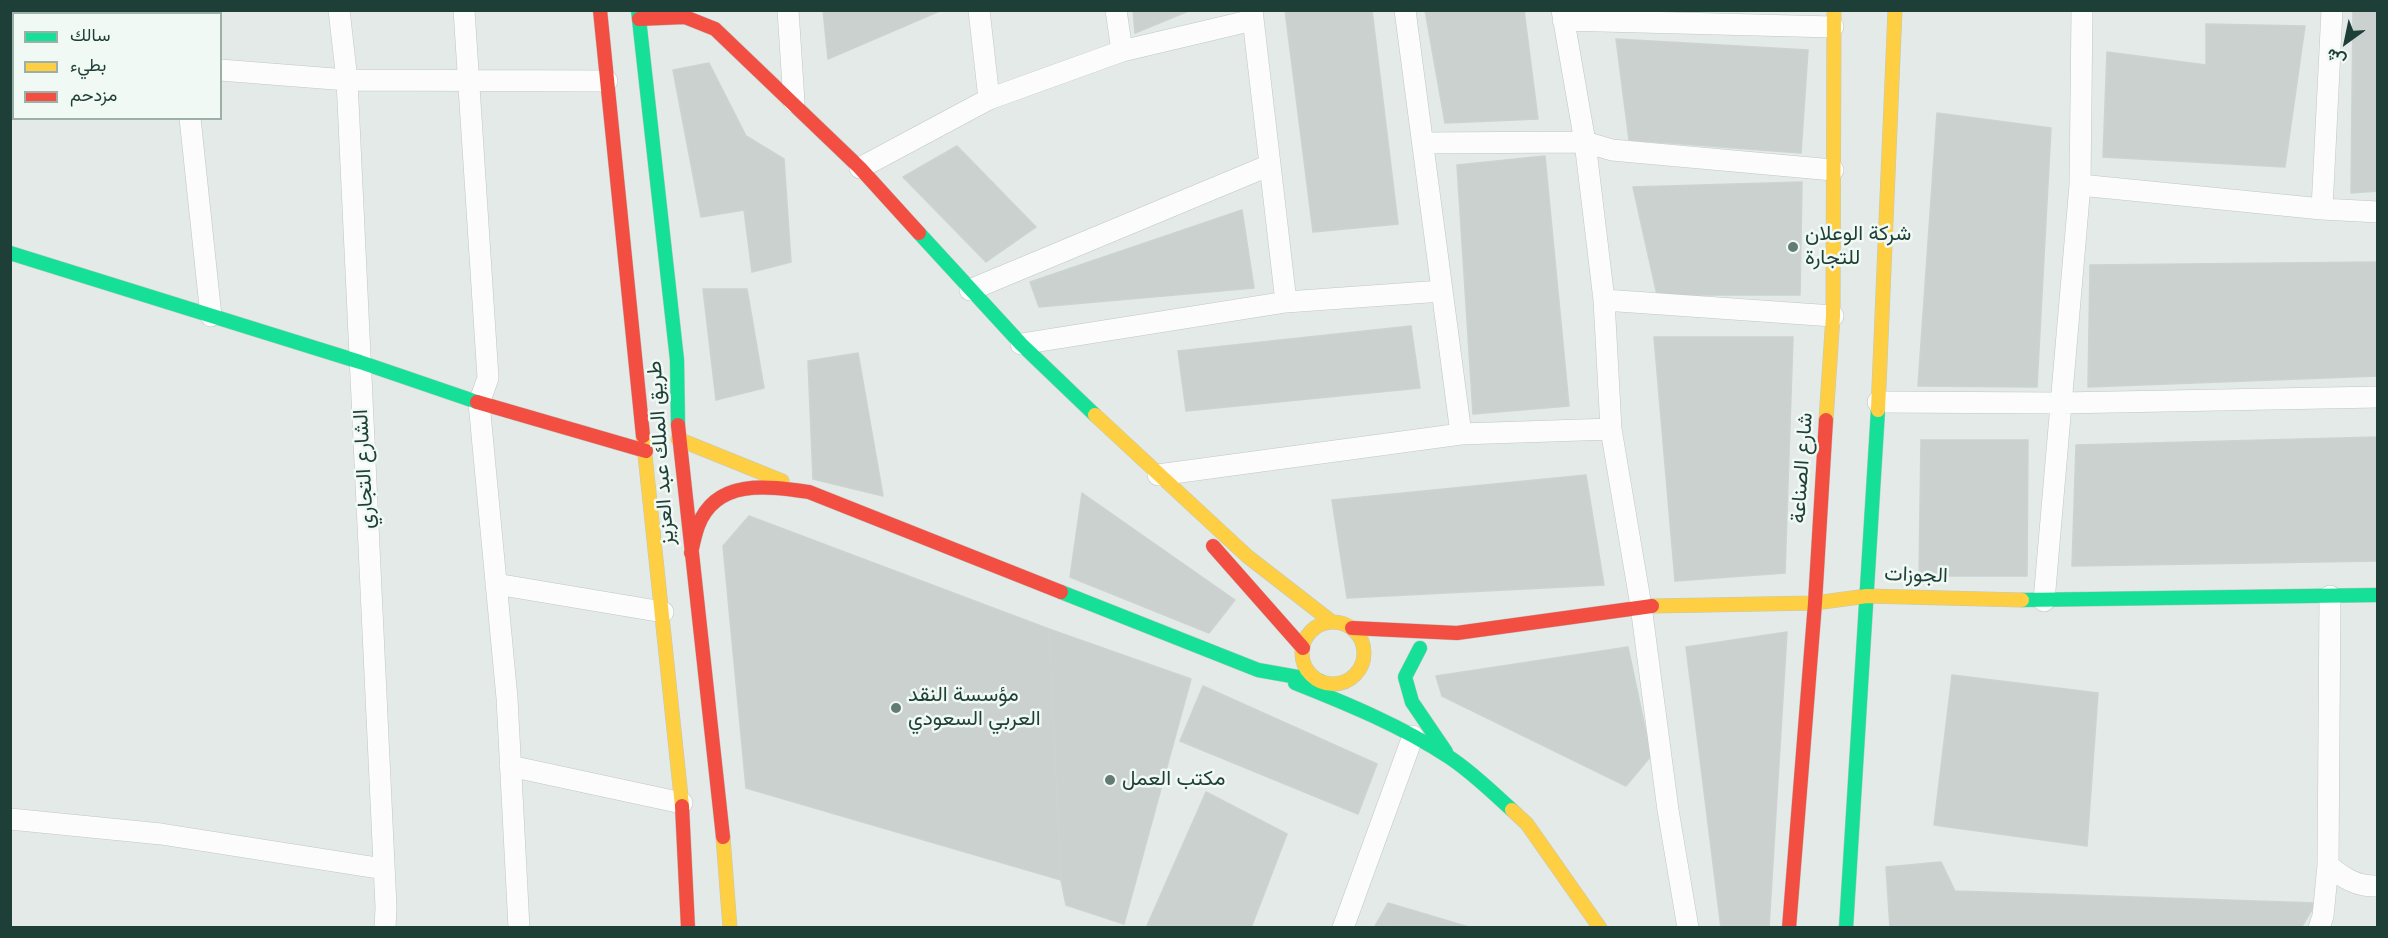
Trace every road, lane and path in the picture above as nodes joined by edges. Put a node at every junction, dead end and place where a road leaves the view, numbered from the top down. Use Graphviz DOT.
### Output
graph roads {
  1 [pos="339,10"];
  2 [pos="464,10"];
  3 [pos="600,10"];
  4 [pos="788,10"];
  5 [pos="979,10"];
  6 [pos="1116,10"];
  7 [pos="1406,10"];
  8 [pos="1895,10"];
  9 [pos="2082,10"];
  10 [pos="2332,10"];
  11 [pos="638,15"];
  12 [pos="1253,15"];
  13 [pos="1563,15"];
  14 [pos="1681,17"];
  15 [pos="1833,19"];
  16 [pos="1122,51"];
  17 [pos="222,70"];
  18 [pos="346,80"];
  19 [pos="469,80"];
  20 [pos="607,81"];
  21 [pos="989,99"];
  22 [pos="794,102"];
  23 [pos="190,120"];
  24 [pos="1585,142"];
  25 [pos="1423,143"];
  26 [pos="1270,165"];
  27 [pos="860,168"];
  28 [pos="1833,170"];
  29 [pos="2080,185"];
  30 [pos="2322,209"];
  31 [pos="2378,212"];
  32 [pos="10,253"];
  33 [pos="970,290"];
  34 [pos="1442,291"];
  35 [pos="1604,300"];
  36 [pos="1286,303"];
  37 [pos="211,316"];
  38 [pos="1833,316"];
  39 [pos="1021,344"];
  40 [pos="360,362"];
  41 [pos="2378,397"];
  42 [pos="1878,402"];
  43 [pos="479,403"];
  44 [pos="2061,404"];
  45 [pos="1611,429"];
  46 [pos="1461,434"];
  47 [pos="678,439"];
  48 [pos="646,451"];
  49 [pos="1158,475"];
  50 [pos="809,492"];
  51 [pos="691,553"];
  52 [pos="496,584"];
  53 [pos="2378,595"];
  54 [pos="1867,596"];
  55 [pos="2330,596"];
  56 [pos="2044,601"];
  57 [pos="1815,603"];
  58 [pos="1641,606"];
  59 [pos="663,612"];
  60 [pos="1332,622"];
  61 [pos="1352,628"];
  62 [pos="1457,633"];
  63 [pos="1185,641"];
  64 [pos="1244,648"];
  65 [pos="1420,648"];
  66 [pos="1299,652"];
  67 [pos="1400,654"];
  68 [pos="1381,660"];
  69 [pos="1362,666"];
  70 [pos="1258,670"];
  71 [pos="1325,682"];
  72 [pos="1366,711"];
  73 [pos="1413,736"];
  74 [pos="1449,757"];
  75 [pos="510,766"];
  76 [pos="682,803"];
  77 [pos="10,819"];
  78 [pos="2328,866"];
  79 [pos="384,869"];
  80 [pos="2378,886"];
  81 [pos="385,927"];
  82 [pos="519,927"];
  83 [pos="688,927"];
  84 [pos="730,927"];
  85 [pos="1343,927"];
  86 [pos="1600,927"];
  87 [pos="1688,927"];
  88 [pos="1789,927"];
  89 [pos="1846,927"];
  90 [pos="2319,927"];
  1 -- 18 [label="street, الشارع التجاري"];
  2 -- 19 [label="street"];
  3 -- 20 [label="main road, طريق الملك عبد العزيز"];
  4 -- 22 [label="street"];
  5 -- 21 [label="street"];
  6 -- 16 [label="street"];
  7 -- 25 [label="street"];
  8 -- 42 [label="main road"];
  9 -- 29 [label="street"];
  10 -- 30 [label="street"];
  11 -- 22 [label="main road"];
  11 -- 47 [label="main road, طريق الملك عبد العزيز"];
  12 -- 16 [label="street"];
  12 -- 26 [label="street"];
  13 -- 14 [label="street"];
  13 -- 24 [label="street"];
  14 -- 15 [label="street"];
  15 -- 28 [label="main road, شارع الصناعة"];
  16 -- 21 [label="street"];
  17 -- 18 [label="street"];
  18 -- 19 [label="street"];
  18 -- 40 [label="street, الشارع التجاري"];
  19 -- 20 [label="street"];
  19 -- 43 [label="street"];
  20 -- 48 [label="main road, طريق الملك عبد العزيز"];
  21 -- 27 [label="street"];
  22 -- 27 [label="main road"];
  23 -- 37 [label="street"];
  24 -- 25 [label="street"];
  24 -- 28 [label="street"];
  24 -- 35 [label="street"];
  25 -- 34 [label="street"];
  26 -- 33 [label="street"];
  26 -- 36 [label="street"];
  27 -- 33 [label="main road"];
  28 -- 38 [label="main road, شارع الصناعة"];
  29 -- 30 [label="street"];
  29 -- 44 [label="street"];
  30 -- 31 [label="street"];
  32 -- 37 [label="main road"];
  33 -- 39 [label="main road"];
  34 -- 36 [label="street"];
  34 -- 46 [label="street"];
  35 -- 38 [label="street"];
  35 -- 45 [label="street"];
  36 -- 39 [label="street"];
  37 -- 40 [label="main road"];
  38 -- 57 [label="main road, شارع الصناعة"];
  39 -- 49 [label="main road"];
  40 -- 43 [label="main road"];
  40 -- 79 [label="street, الشارع التجاري"];
  41 -- 44 [label="street"];
  42 -- 44 [label="street"];
  42 -- 54 [label="main road"];
  43 -- 48 [label="main road"];
  43 -- 52 [label="street"];
  44 -- 56 [label="street"];
  45 -- 46 [label="street"];
  45 -- 58 [label="street"];
  46 -- 49 [label="street"];
  47 -- 50 [label="main road"];
  47 -- 51 [label="main road, طريق الملك عبد العزيز"];
  48 -- 59 [label="main road, طريق الملك عبد العزيز"];
  49 -- 60 [label="main road"];
  49 -- 66 [label="main road"];
  50 -- 51 [label="main road"];
  50 -- 63 [label="main road"];
  51 -- 84 [label="main road, طريق الملك عبد العزيز"];
  52 -- 59 [label="street"];
  52 -- 75 [label="street"];
  53 -- 55 [label="main road, الجوزات"];
  54 -- 56 [label="main road, الجوزات"];
  54 -- 57 [label="main road, الجوزات"];
  54 -- 89 [label="main road"];
  55 -- 56 [label="main road, الجوزات"];
  55 -- 78 [label="street"];
  57 -- 58 [label="main road, الجوزات"];
  57 -- 88 [label="main road, شارع الصناعة"];
  58 -- 62 [label="main road, الجوزات"];
  58 -- 87 [label="street"];
  59 -- 76 [label="main road, طريق الملك عبد العزيز"];
  60 -- 61 [label="main road"];
  60 -- 66 [label="main road"];
  61 -- 62 [label="main road"];
  61 -- 69 [label="main road"];
  62 -- 65 [label="main road"];
  63 -- 64 [label="main road"];
  63 -- 70 [label="main road"];
  65 -- 67 [label="main road"];
  65 -- 74 [label="main road"];
  66 -- 71 [label="main road"];
  68 -- 69 [label="main road"];
  69 -- 71 [label="main road"];
  70 -- 71 [label="main road"];
  70 -- 72 [label="main road"];
  71 -- 72 [label="main road"];
  72 -- 73 [label="main road"];
  73 -- 74 [label="main road"];
  73 -- 85 [label="street"];
  74 -- 86 [label="main road"];
  75 -- 76 [label="street"];
  75 -- 82 [label="street"];
  76 -- 83 [label="main road, طريق الملك عبد العزيز"];
  77 -- 79 [label="street"];
  78 -- 80 [label="street"];
  78 -- 90 [label="street"];
  79 -- 81 [label="street, الشارع التجاري"];
}
